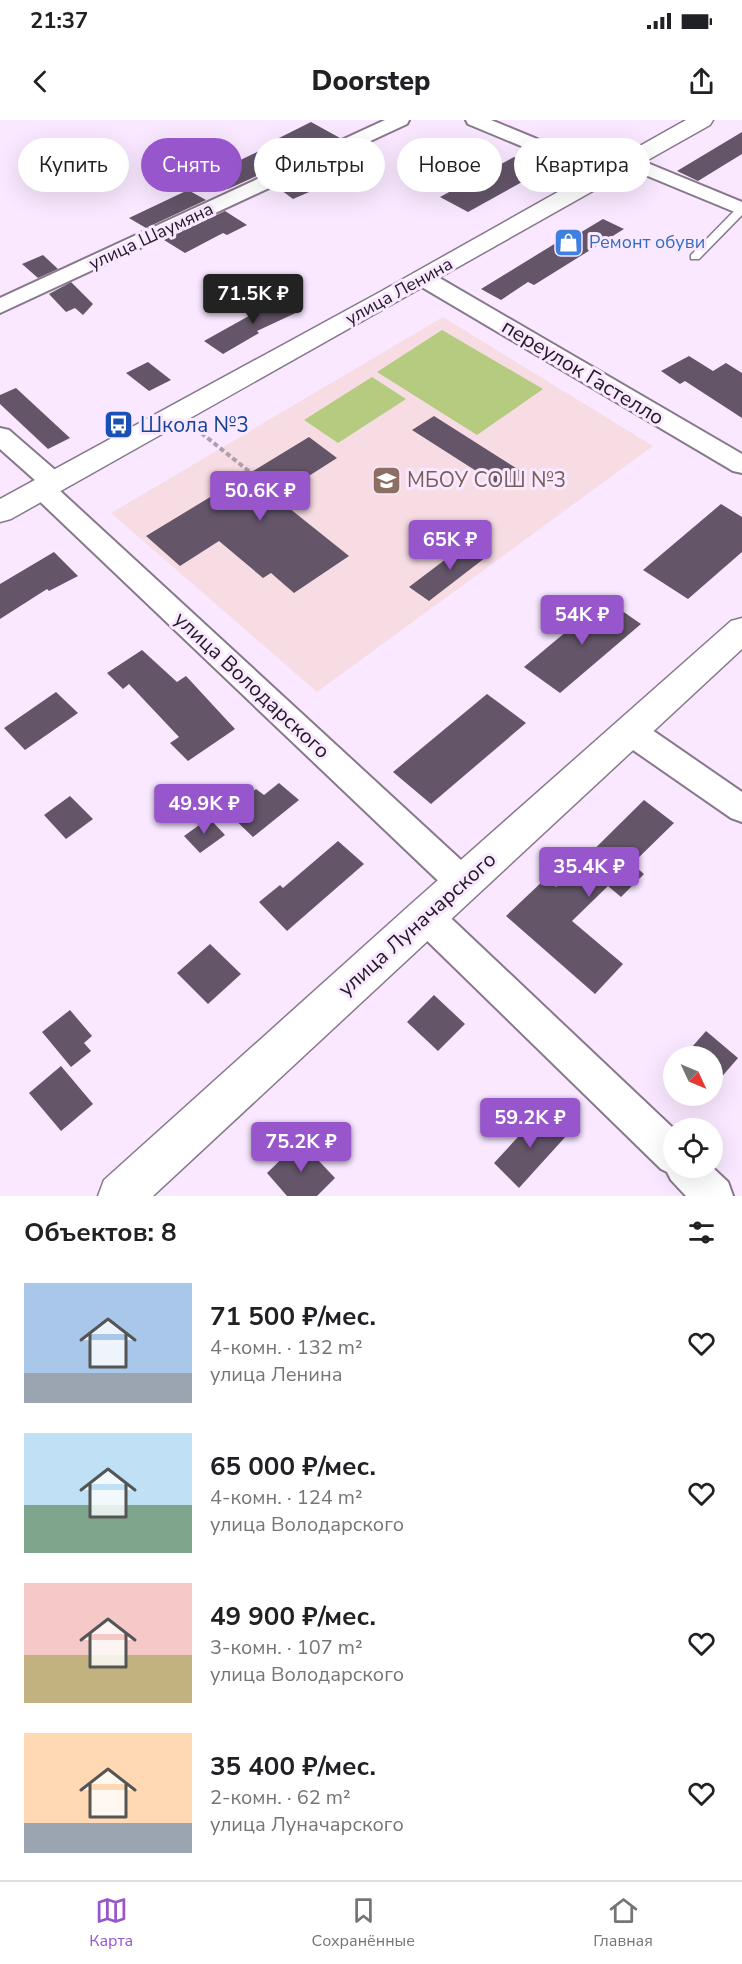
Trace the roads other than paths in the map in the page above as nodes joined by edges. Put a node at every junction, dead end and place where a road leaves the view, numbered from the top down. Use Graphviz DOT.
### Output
graph roads {
  1 [pos="400,120"];
  2 [pos="475,120"];
  3 [pos="702,120"];
  4 [pos="518,138"];
  5 [pos="650,149"];
  6 [pos="650,170"];
  7 [pos="574,192"];
  8 [pos="742,209"];
  9 [pos="694,257"];
  10 [pos="423,278"];
  11 [pos="0,306"];
  12 [pos="0,436"];
  13 [pos="742,465"];
  14 [pos="47,485"];
  15 [pos="0,512"];
  16 [pos="742,630"];
  17 [pos="631,732"];
  18 [pos="742,809"];
  19 [pos="462,882"];
  20 [pos="425,916"];
  21 [pos="663,1145"];
  22 [pos="695,1178"];
  23 [pos="120,1196"];
  24 [pos="714,1196"];
  1 -- 11 [label="street, улица Шаумяна"];
  2 -- 4 [label="street"];
  3 -- 5 [label="main road, улица Ленина"];
  6 -- 8 [label="street"];
  7 -- 10 [label="main road, улица Ленина"];
  8 -- 9 [label="lane"];
  10 -- 13 [label="street, переулок Гастелло"];
  10 -- 14 [label="main road, улица Ленина"];
  12 -- 14 [label="street, улица Володарского"];
  14 -- 15 [label="main road, улица Ленина"];
  14 -- 19 [label="street, улица Володарского"];
  16 -- 17 [label="main road, улица Луначарского"];
  17 -- 18 [label="street"];
  17 -- 19 [label="main road, улица Луначарского"];
  19 -- 20 [label="main road, улица Луначарского"];
  20 -- 21 [label="street"];
  20 -- 23 [label="main road, улица Луначарского"];
  22 -- 24 [label="street"];
}
